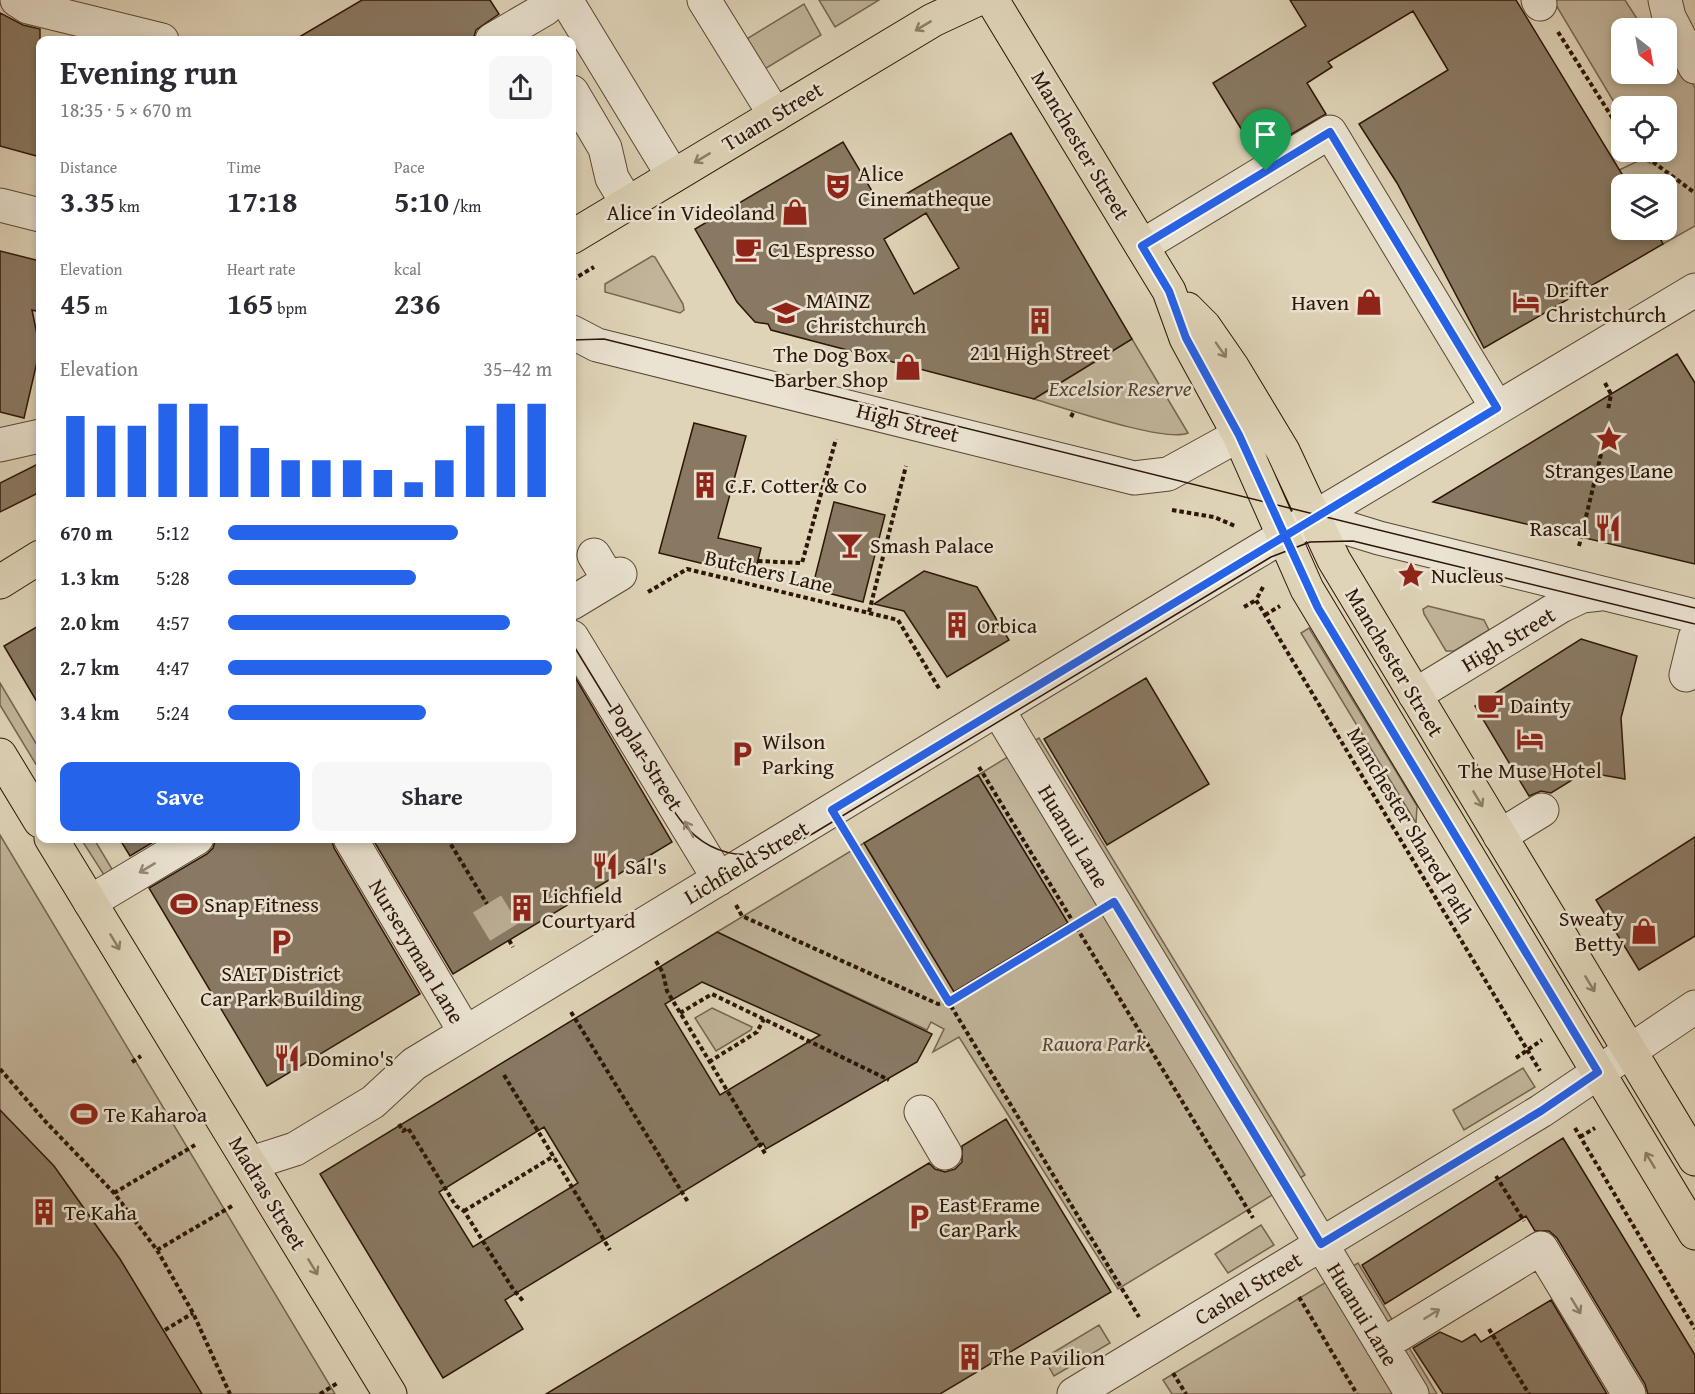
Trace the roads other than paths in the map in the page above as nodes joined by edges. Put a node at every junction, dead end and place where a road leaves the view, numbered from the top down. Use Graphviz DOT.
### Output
graph roads {
  1 [pos="17,0"];
  2 [pos="704,0"];
  3 [pos="976,0"];
  4 [pos="992,0"];
  5 [pos="1665,0"];
  6 [pos="548,12"];
  7 [pos="145,36"];
  8 [pos="500,36"];
  9 [pos="566,36"];
  10 [pos="576,49"];
  11 [pos="1695,67"];
  12 [pos="576,99"];
  13 [pos="775,115"];
  14 [pos="673,176"];
  15 [pos="627,203"];
  16 [pos="0,205"];
  17 [pos="36,214"];
  18 [pos="576,235"];
  19 [pos="1142,246"];
  20 [pos="1695,290"];
  21 [pos="1169,291"];
  22 [pos="576,334"];
  23 [pos="1497,408"];
  24 [pos="1239,435"];
  25 [pos="36,437"];
  26 [pos="0,445"];
  27 [pos="1314,518"];
  28 [pos="1285,536"];
  29 [pos="36,560"];
  30 [pos="616,577"];
  31 [pos="0,582"];
  32 [pos="1605,594"];
  33 [pos="576,601"];
  34 [pos="1695,616"];
  35 [pos="1695,638"];
  36 [pos="576,644"];
  37 [pos="1686,675"];
  38 [pos="1415,695"];
  39 [pos="998,710"];
  40 [pos="0,754"];
  41 [pos="1542,810"];
  42 [pos="36,814"];
  43 [pos="1500,836"];
  44 [pos="54,843"];
  45 [pos="189,843"];
  46 [pos="353,843"];
  47 [pos="727,892"];
  48 [pos="90,902"];
  49 [pos="1695,1007"];
  50 [pos="465,1032"];
  51 [pos="1629,1051"];
  52 [pos="1598,1072"];
  53 [pos="921,1112"];
  54 [pos="945,1153"];
  55 [pos="1695,1159"];
  56 [pos="250,1163"];
  57 [pos="1695,1233"];
  58 [pos="1321,1244"];
  59 [pos="1382,1345"];
  60 [pos="390,1394"];
  61 [pos="1074,1394"];
  62 [pos="1412,1394"];
  63 [pos="1629,1394"];
  1 -- 7 [label="street"];
  2 -- 13 [label="street"];
  3 -- 13 [label="main road, Tuam Street, one-way"];
  4 -- 19 [label="main road, Manchester Street"];
  5 -- 11 [label="street"];
  6 -- 8 [label="street"];
  6 -- 9 [label="street"];
  10 -- 14 [label="street"];
  12 -- 15 [label="street"];
  13 -- 14 [label="main road, Tuam Street, one-way"];
  14 -- 15 [label="main road, Tuam Street"];
  15 -- 18 [label="main road, Tuam Street"];
  16 -- 17 [label="street"];
  19 -- 21 [label="main road, Manchester Street"];
  19 -- 23 [label="street"];
  20 -- 23 [label="street, Lichfield Street"];
  21 -- 24 [label="main road, Manchester Street"];
  21 -- 27 [label="main road, Manchester Street, one-way"];
  22 -- 24 [label="street, High Street"];
  23 -- 27 [label="street, Lichfield Street"];
  24 -- 28 [label="main road, Manchester Street"];
  25 -- 26 [label="street"];
  27 -- 28 [label="street, Lichfield Street"];
  27 -- 32 [label="street, High Street"];
  27 -- 38 [label="main road, Manchester Street"];
  28 -- 39 [label="street, Lichfield Street"];
  28 -- 52 [label="main road, Manchester Street"];
  29 -- 31 [label="main road"];
  30 -- 33 [label="street"];
  32 -- 34 [label="street, High Street"];
  32 -- 38 [label="street, High Street"];
  35 -- 37 [label="street"];
  47 -- 36 [label="street, Poplar Street, one-way"];
  38 -- 43 [label="main road, Manchester Street, one-way"];
  39 -- 47 [label="street, Lichfield Street"];
  39 -- 58 [label="street, Huanui Lane"];
  40 -- 42 [label="main road"];
  41 -- 43 [label="street"];
  43 -- 51 [label="main road, Manchester Street, one-way"];
  44 -- 48 [label="main road, Madras Street"];
  45 -- 48 [label="street, one-way"];
  46 -- 50 [label="street, Nurseryman Lane"];
  47 -- 50 [label="street, Lichfield Street"];
  48 -- 56 [label="main road, Madras Street, one-way"];
  49 -- 51 [label="street, Cashel Street"];
  50 -- 56 [label="street, Lichfield Street"];
  51 -- 52 [label="street, Cashel Street"];
  51 -- 55 [label="main road, Manchester Street"];
  57 -- 52 [label="main road, Manchester Street, one-way"];
  52 -- 58 [label="street, Cashel Street"];
  53 -- 54 [label="street"];
  56 -- 60 [label="main road, Madras Street, one-way"];
  58 -- 59 [label="street, Huanui Lane"];
  58 -- 61 [label="street, Cashel Street"];
  59 -- 62 [label="street, Huanui Lane"];
  59 -- 63 [label="street, one-way"];
}
